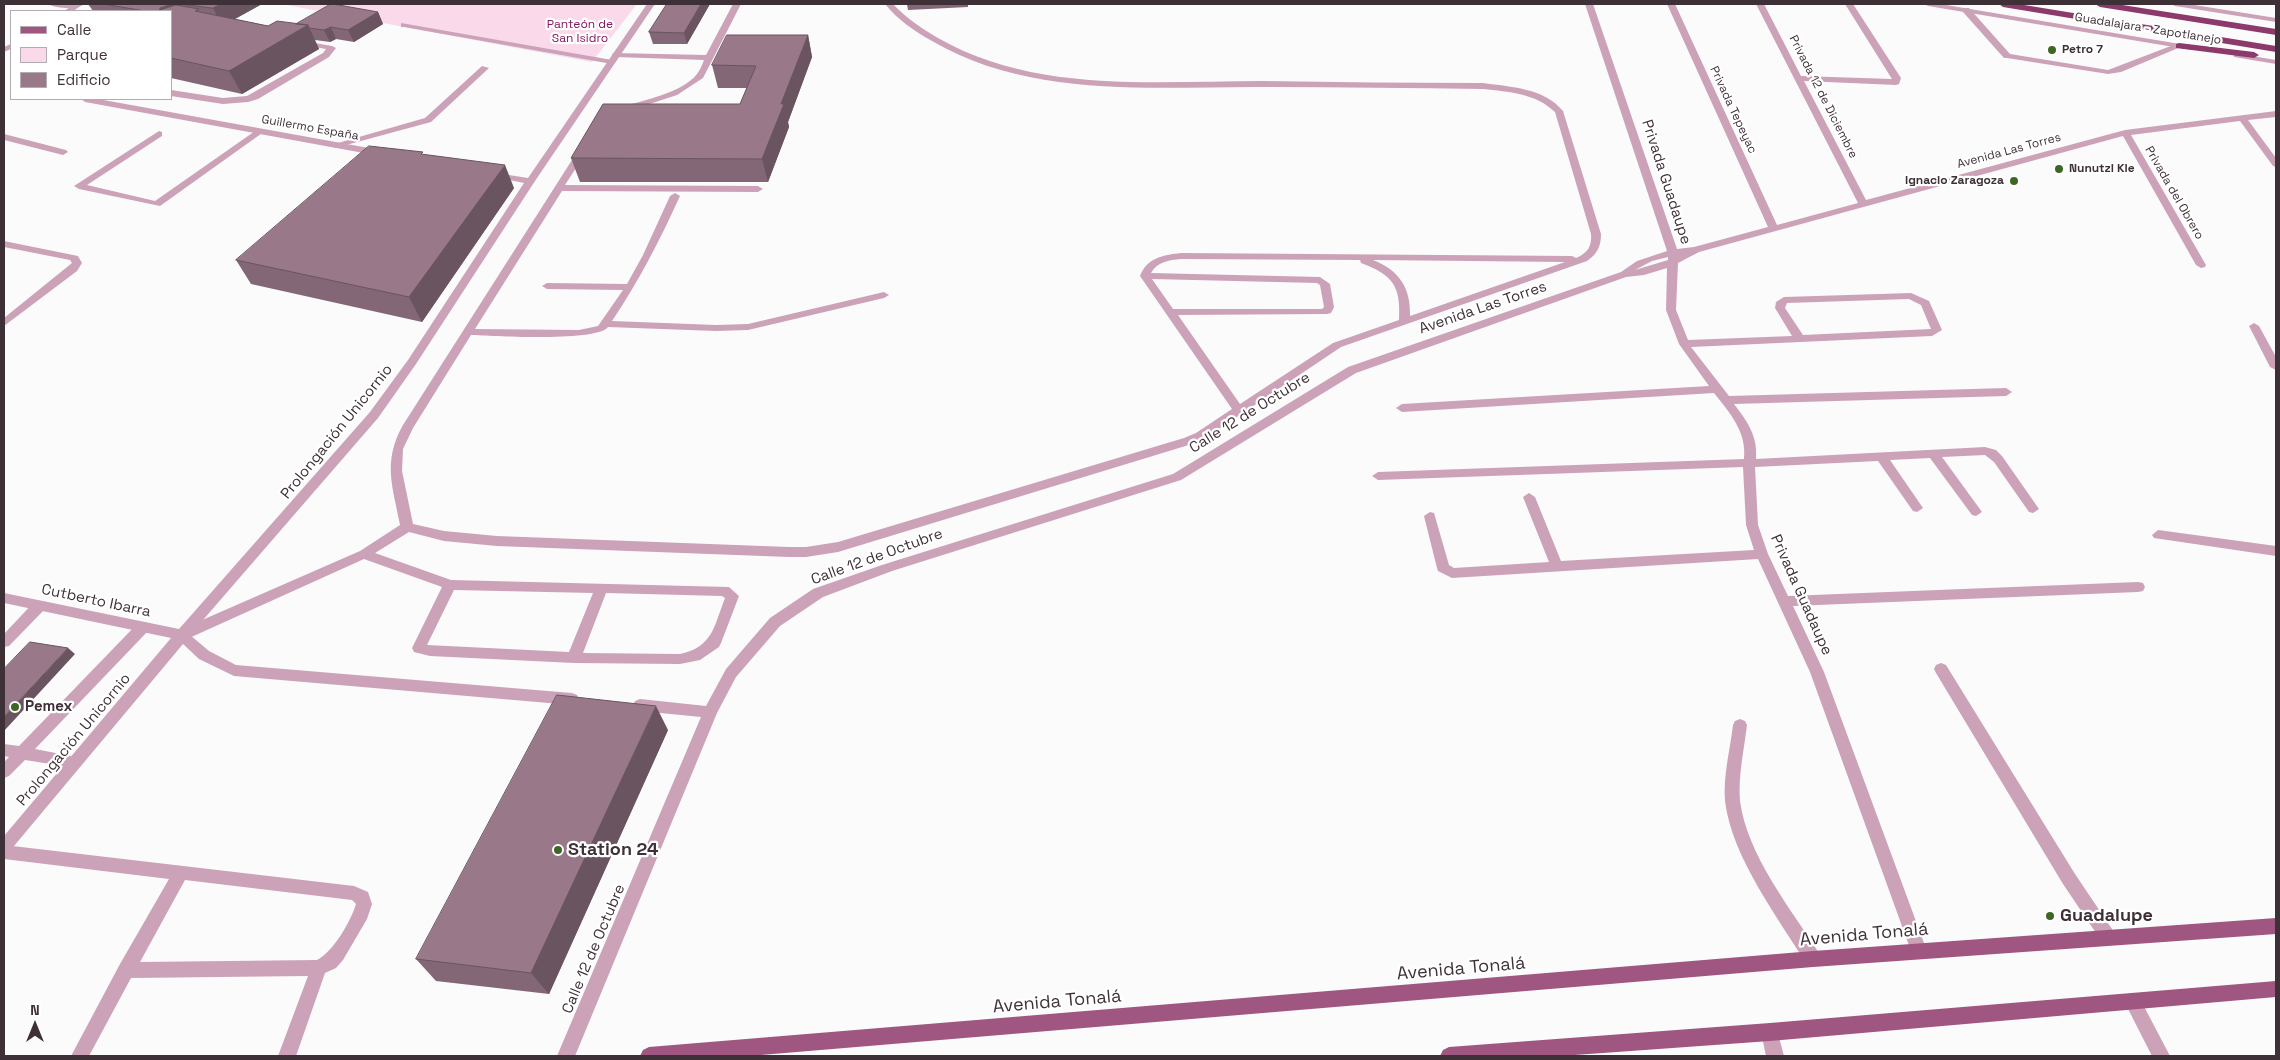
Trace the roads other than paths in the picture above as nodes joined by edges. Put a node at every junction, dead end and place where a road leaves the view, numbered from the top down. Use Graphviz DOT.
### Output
graph roads {
  1 [pos="52,4"];
  2 [pos="651,4"];
  3 [pos="737,4"];
  4 [pos="889,4"];
  5 [pos="1589,4"];
  6 [pos="1671,4"];
  7 [pos="1760,4"];
  8 [pos="1849,4"];
  9 [pos="1928,4"];
  10 [pos="2003,4"];
  11 [pos="2100,4"];
  12 [pos="2176,4"];
  13 [pos="78,5"];
  14 [pos="1966,10"];
  15 [pos="2276,20"];
  16 [pos="404,25"];
  17 [pos="2276,32"];
  18 [pos="292,40"];
  19 [pos="2179,46"];
  20 [pos="2276,49"];
  21 [pos="614,58"];
  22 [pos="709,58"];
  23 [pos="2276,58"];
  24 [pos="2276,62"];
  25 [pos="485,68"];
  26 [pos="1799,78"];
  27 [pos="172,93"];
  28 [pos="90,100"];
  29 [pos="614,113"];
  30 [pos="2276,114"];
  31 [pos="2241,117"];
  32 [pos="261,131"];
  33 [pos="2125,133"];
  34 [pos="159,134"];
  35 [pos="4,137"];
  36 [pos="587,143"];
  37 [pos="335,145"];
  38 [pos="62,152"];
  39 [pos="394,156"];
  40 [pos="2276,164"];
  41 [pos="481,172"];
  42 [pos="530,181"];
  43 [pos="559,188"];
  44 [pos="758,189"];
  45 [pos="675,196"];
  46 [pos="1863,203"];
  47 [pos="1773,228"];
  48 [pos="4,244"];
  49 [pos="1356,257"];
  50 [pos="1674,258"];
  51 [pos="1583,259"];
  52 [pos="2201,265"];
  53 [pos="1145,276"];
  54 [pos="547,286"];
  55 [pos="630,287"];
  56 [pos="884,295"];
  57 [pos="1170,312"];
  58 [pos="1404,321"];
  59 [pos="4,323"];
  60 [pos="606,324"];
  61 [pos="2254,326"];
  62 [pos="467,332"];
  63 [pos="1799,338"];
  64 [pos="1684,344"];
  65 [pos="2276,367"];
  66 [pos="1352,370"];
  67 [pos="1716,389"];
  68 [pos="2006,392"];
  69 [pos="1726,400"];
  70 [pos="1402,408"];
  71 [pos="1238,409"];
  72 [pos="1933,452"];
  73 [pos="1880,455"];
  74 [pos="1750,462"];
  75 [pos="1378,476"];
  76 [pos="1529,497"];
  77 [pos="1917,508"];
  78 [pos="2034,509"];
  79 [pos="1976,512"];
  80 [pos="1430,516"];
  81 [pos="407,527"];
  82 [pos="2158,535"];
  83 [pos="2276,551"];
  84 [pos="364,554"];
  85 [pos="1762,554"];
  86 [pos="1557,567"];
  87 [pos="450,585"];
  88 [pos="2138,587"];
  89 [pos="602,588"];
  90 [pos="4,598"];
  91 [pos="1784,601"];
  92 [pos="39,606"];
  93 [pos="143,627"];
  94 [pos="182,635"];
  95 [pos="4,642"];
  96 [pos="574,658"];
  97 [pos="1941,669"];
  98 [pos="581,700"];
  99 [pos="631,705"];
  100 [pos="710,712"];
  101 [pos="1740,725"];
  102 [pos="4,750"];
  103 [pos="22,753"];
  104 [pos="76,762"];
  105 [pos="4,772"];
  106 [pos="4,847"];
  107 [pos="4,852"];
  108 [pos="181,873"];
  109 [pos="2276,926"];
  110 [pos="2108,938"];
  111 [pos="1919,950"];
  112 [pos="1813,959"];
  113 [pos="319,968"];
  114 [pos="126,970"];
  115 [pos="2276,989"];
  116 [pos="2132,1001"];
  117 [pos="1770,1032"];
  118 [pos="80,1056"];
  119 [pos="287,1056"];
  120 [pos="566,1056"];
  121 [pos="649,1056"];
  122 [pos="1449,1056"];
  123 [pos="1775,1056"];
  124 [pos="2161,1056"];
  1 -- 13 [label="street"];
  2 -- 21 [label="street, Prolongación Unicornio"];
  3 -- 22 [label="street"];
  4 -- 51 [label="street"];
  5 -- 50 [label="street, Privada Guadaupe"];
  6 -- 47 [label="street, Privada Tepeyac"];
  7 -- 26 [label="street, Privada 12 de Diciembre"];
  8 -- 26 [label="street"];
  9 -- 14 [label="street, Guadalajara - Zapotlanejo"];
  10 -- 20 [label="highway"];
  11 -- 17 [label="highway"];
  12 -- 15 [label="street"];
  14 -- 19 [label="street, Guadalajara - Zapotlanejo"];
  14 -- 19 [label="street"];
  16 -- 21 [label="street"];
  18 -- 27 [label="street"];
  19 -- 23 [label="highway"];
  19 -- 24 [label="street, Guadalajara - Zapotlanejo"];
  21 -- 22 [label="street"];
  21 -- 42 [label="street, Prolongación Unicornio"];
  22 -- 29 [label="street"];
  25 -- 37 [label="street"];
  26 -- 46 [label="street, Privada 12 de Diciembre"];
  28 -- 32 [label="street, Guillermo España"];
  30 -- 31 [label="street, Avenida Las Torres"];
  31 -- 33 [label="street, Avenida Las Torres"];
  31 -- 40 [label="street"];
  32 -- 34 [label="street"];
  32 -- 37 [label="street, Guillermo España"];
  33 -- 46 [label="street, Avenida Las Torres"];
  33 -- 52 [label="street, Privada del Obrero"];
  35 -- 38 [label="street"];
  36 -- 43 [label="street"];
  37 -- 39 [label="street, Guillermo España"];
  41 -- 42 [label="street"];
  42 -- 94 [label="street, Prolongación Unicornio"];
  43 -- 44 [label="street"];
  43 -- 62 [label="street"];
  45 -- 55 [label="street"];
  46 -- 47 [label="street, Avenida Las Torres"];
  47 -- 50 [label="street, Avenida Las Torres"];
  48 -- 59 [label="street"];
  49 -- 51 [label="street"];
  49 -- 53 [label="street"];
  49 -- 58 [label="street"];
  50 -- 64 [label="street, Privada Guadaupe"];
  50 -- 66 [label="street, Avenida Las Torres"];
  51 -- 58 [label="street"];
  53 -- 57 [label="street"];
  53 -- 57 [label="street"];
  54 -- 55 [label="street"];
  55 -- 60 [label="street"];
  56 -- 60 [label="street"];
  57 -- 71 [label="street"];
  58 -- 71 [label="street"];
  60 -- 62 [label="street"];
  61 -- 65 [label="street"];
  62 -- 81 [label="street"];
  63 -- 63 [label="street"];
  63 -- 64 [label="street"];
  64 -- 67 [label="street, Privada Guadaupe"];
  66 -- 100 [label="street, Calle 12 de Octubre"];
  67 -- 69 [label="street, Privada Guadaupe"];
  67 -- 70 [label="street"];
  68 -- 69 [label="street"];
  69 -- 74 [label="street, Privada Guadaupe"];
  71 -- 81 [label="street"];
  72 -- 73 [label="street"];
  72 -- 78 [label="street"];
  72 -- 79 [label="street"];
  73 -- 74 [label="street"];
  73 -- 77 [label="street"];
  74 -- 75 [label="street"];
  74 -- 85 [label="street, Privada Guadaupe"];
  76 -- 86 [label="street"];
  80 -- 86 [label="street"];
  81 -- 84 [label="street"];
  82 -- 83 [label="street"];
  84 -- 87 [label="street"];
  84 -- 94 [label="street"];
  85 -- 86 [label="street"];
  85 -- 91 [label="street, Privada Guadaupe"];
  87 -- 89 [label="street"];
  87 -- 96 [label="street"];
  88 -- 91 [label="street"];
  89 -- 96 [label="street"];
  89 -- 96 [label="street"];
  90 -- 92 [label="street, Cutberto Ibarra"];
  91 -- 111 [label="street, Privada Guadaupe"];
  92 -- 93 [label="street, Cutberto Ibarra"];
  92 -- 95 [label="street"];
  93 -- 94 [label="street, Cutberto Ibarra"];
  93 -- 103 [label="street"];
  94 -- 98 [label="street"];
  94 -- 104 [label="street, Prolongación Unicornio"];
  97 -- 110 [label="street"];
  99 -- 100 [label="street"];
  100 -- 120 [label="street, Calle 12 de Octubre"];
  101 -- 112 [label="street"];
  102 -- 103 [label="street"];
  103 -- 104 [label="street"];
  103 -- 105 [label="street"];
  104 -- 106 [label="street, Prolongación Unicornio"];
  107 -- 108 [label="street"];
  108 -- 113 [label="street"];
  108 -- 114 [label="street"];
  109 -- 110 [label="main road, Avenida Tonalá"];
  110 -- 111 [label="main road, Avenida Tonalá"];
  111 -- 112 [label="main road, Avenida Tonalá"];
  112 -- 121 [label="main road, Avenida Tonalá"];
  113 -- 114 [label="street"];
  113 -- 119 [label="street"];
  114 -- 118 [label="street"];
  115 -- 116 [label="main road"];
  116 -- 117 [label="main road"];
  116 -- 124 [label="street"];
  117 -- 122 [label="main road"];
  117 -- 123 [label="street"];
}
